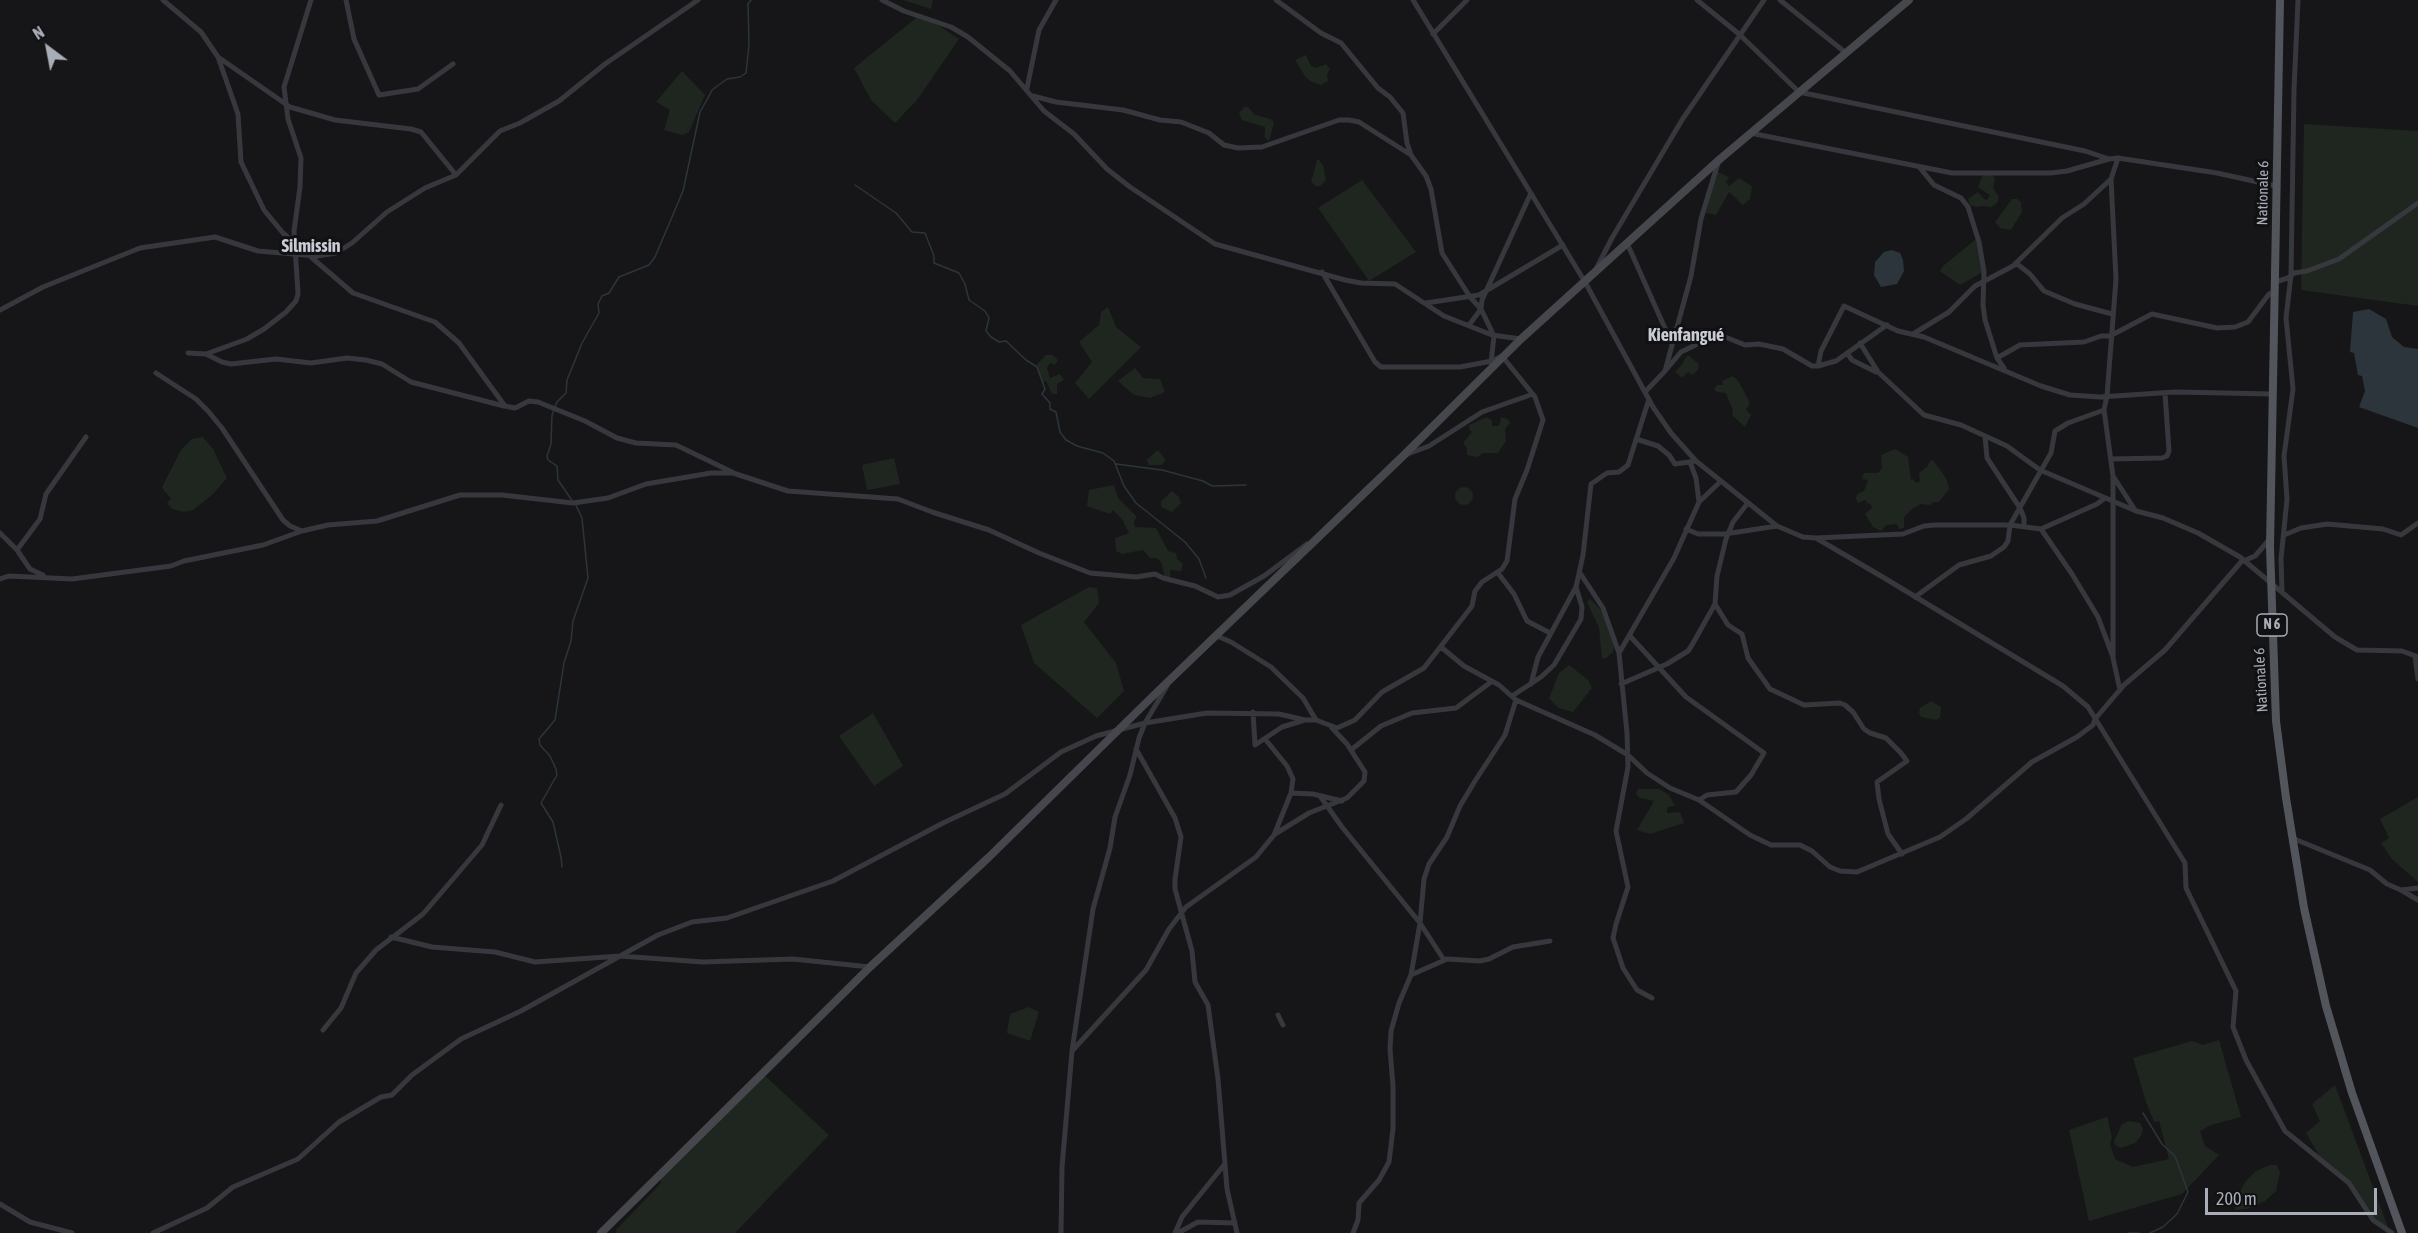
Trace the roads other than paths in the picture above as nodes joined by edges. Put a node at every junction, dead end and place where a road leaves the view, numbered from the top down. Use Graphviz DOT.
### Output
graph roads {
  1 [pos="163,0"];
  2 [pos="310,0"];
  3 [pos="346,0"];
  4 [pos="698,0"];
  5 [pos="882,0"];
  6 [pos="1056,0"];
  7 [pos="1276,0"];
  8 [pos="1413,0"];
  9 [pos="1467,0"];
  10 [pos="1697,0"];
  11 [pos="1764,0"];
  12 [pos="1780,0"];
  13 [pos="1909,0"];
  14 [pos="2280,0"];
  15 [pos="2298,0"];
  16 [pos="1433,34"];
  17 [pos="1739,34"];
  18 [pos="1846,53"];
  19 [pos="218,57"];
  20 [pos="453,64"];
  21 [pos="1027,88"];
  22 [pos="1799,92"];
  23 [pos="1033,96"];
  24 [pos="286,105"];
  25 [pos="1750,133"];
  26 [pos="1412,155"];
  27 [pos="2118,158"];
  28 [pos="1720,159"];
  29 [pos="2109,159"];
  30 [pos="1920,168"];
  31 [pos="456,175"];
  32 [pos="2111,179"];
  33 [pos="2276,186"];
  34 [pos="1531,193"];
  35 [pos="2418,203"];
  36 [pos="295,243"];
  37 [pos="1627,243"];
  38 [pos="1563,245"];
  39 [pos="295,254"];
  40 [pos="308,255"];
  41 [pos="2016,263"];
  42 [pos="1322,272"];
  43 [pos="1593,274"];
  44 [pos="2291,275"];
  45 [pos="1983,280"];
  46 [pos="1585,282"];
  47 [pos="2274,287"];
  48 [pos="1486,290"];
  49 [pos="1470,297"];
  50 [pos="1425,303"];
  51 [pos="1481,309"];
  52 [pos="0,310"];
  53 [pos="2112,314"];
  54 [pos="1469,325"];
  55 [pos="1887,325"];
  56 [pos="1913,334"];
  57 [pos="1494,336"];
  58 [pos="2110,336"];
  59 [pos="1521,339"];
  60 [pos="1860,343"];
  61 [pos="1672,344"];
  62 [pos="188,353"];
  63 [pos="1846,353"];
  64 [pos="206,354"];
  65 [pos="1502,356"];
  66 [pos="1997,358"];
  67 [pos="1492,361"];
  68 [pos="1818,366"];
  69 [pos="1488,370"];
  70 [pos="2006,370"];
  71 [pos="1665,371"];
  72 [pos="1878,372"];
  73 [pos="156,373"];
  74 [pos="1645,392"];
  75 [pos="2164,393"];
  76 [pos="1533,394"];
  77 [pos="2272,394"];
  78 [pos="2107,396"];
  79 [pos="1649,399"];
  80 [pos="505,406"];
  81 [pos="2104,410"];
  82 [pos="1984,436"];
  83 [pos="86,437"];
  84 [pos="1636,439"];
  85 [pos="1403,456"];
  86 [pos="2111,459"];
  87 [pos="1693,461"];
  88 [pos="2040,470"];
  89 [pos="733,473"];
  90 [pos="2113,476"];
  91 [pos="1721,481"];
  92 [pos="2108,499"];
  93 [pos="1699,502"];
  94 [pos="1747,504"];
  95 [pos="2020,508"];
  96 [pos="2136,511"];
  97 [pos="2418,523"];
  98 [pos="2010,525"];
  99 [pos="1777,526"];
  100 [pos="2024,527"];
  101 [pos="2041,529"];
  102 [pos="1686,530"];
  103 [pos="302,531"];
  104 [pos="0,533"];
  105 [pos="1729,533"];
  106 [pos="2283,535"];
  107 [pos="1318,536"];
  108 [pos="1816,538"];
  109 [pos="2270,538"];
  110 [pos="17,550"];
  111 [pos="2244,560"];
  112 [pos="1498,573"];
  113 [pos="1580,573"];
  114 [pos="48,578"];
  115 [pos="0,579"];
  116 [pos="2271,582"];
  117 [pos="1576,587"];
  118 [pos="2282,591"];
  119 [pos="1916,597"];
  120 [pos="1715,604"];
  121 [pos="1550,633"];
  122 [pos="1216,636"];
  123 [pos="1630,636"];
  124 [pos="1441,647"];
  125 [pos="1619,653"];
  126 [pos="2417,656"];
  127 [pos="2113,658"];
  128 [pos="1659,667"];
  129 [pos="1172,679"];
  130 [pos="2418,679"];
  131 [pos="1491,682"];
  132 [pos="1530,684"];
  133 [pos="1621,684"];
  134 [pos="2120,690"];
  135 [pos="1514,698"];
  136 [pos="1253,712"];
  137 [pos="2095,719"];
  138 [pos="1305,720"];
  139 [pos="1316,720"];
  140 [pos="1145,723"];
  141 [pos="1332,728"];
  142 [pos="1119,729"];
  143 [pos="1264,739"];
  144 [pos="1136,749"];
  145 [pos="1351,750"];
  146 [pos="1628,756"];
  147 [pos="1291,793"];
  148 [pos="1320,796"];
  149 [pos="1699,800"];
  150 [pos="1340,802"];
  151 [pos="501,806"];
  152 [pos="1327,806"];
  153 [pos="1335,817"];
  154 [pos="1274,835"];
  155 [pos="2292,838"];
  156 [pos="1902,854"];
  157 [pos="2418,888"];
  158 [pos="2401,890"];
  159 [pos="2418,900"];
  160 [pos="1181,913"];
  161 [pos="1420,922"];
  162 [pos="391,937"];
  163 [pos="1550,941"];
  164 [pos="620,956"];
  165 [pos="1444,960"];
  166 [pos="870,967"];
  167 [pos="1411,975"];
  168 [pos="1652,998"];
  169 [pos="1278,1015"];
  170 [pos="1284,1025"];
  171 [pos="323,1030"];
  172 [pos="1072,1051"];
  173 [pos="1224,1165"];
  174 [pos="0,1204"];
  175 [pos="1234,1223"];
  176 [pos="72,1233"];
  177 [pos="153,1233"];
  178 [pos="601,1233"];
  179 [pos="1061,1233"];
  180 [pos="1176,1233"];
  181 [pos="1237,1233"];
  182 [pos="1353,1233"];
  183 [pos="2392,1233"];
  184 [pos="2402,1233"];
  1 -- 19 [label="street"];
  2 -- 24 [label="street"];
  3 -- 20 [label="street"];
  4 -- 31 [label="street"];
  5 -- 21 [label="street"];
  6 -- 21 [label="street"];
  7 -- 26 [label="street"];
  8 -- 16 [label="street"];
  9 -- 16 [label="street"];
  10 -- 17 [label="street"];
  11 -- 17 [label="street"];
  12 -- 18 [label="street"];
  13 -- 18 [label="main road"];
  14 -- 33 [label="main road, Nationale 6 / N 6"];
  15 -- 44 [label="street"];
  16 -- 34 [label="street"];
  17 -- 22 [label="street"];
  17 -- 43 [label="street"];
  18 -- 22 [label="main road"];
  19 -- 24 [label="street"];
  19 -- 36 [label="street"];
  21 -- 23 [label="street"];
  22 -- 25 [label="main road"];
  22 -- 29 [label="street"];
  23 -- 26 [label="street"];
  23 -- 42 [label="street"];
  24 -- 31 [label="street"];
  24 -- 36 [label="street"];
  25 -- 28 [label="main road"];
  25 -- 30 [label="street"];
  26 -- 49 [label="street"];
  27 -- 29 [label="street"];
  27 -- 32 [label="street"];
  27 -- 33 [label="street"];
  28 -- 37 [label="main road"];
  28 -- 61 [label="street"];
  29 -- 30 [label="street"];
  30 -- 45 [label="street"];
  31 -- 40 [label="street"];
  32 -- 41 [label="street"];
  32 -- 53 [label="street"];
  33 -- 47 [label="main road, Nationale 6 / N 6"];
  34 -- 38 [label="street"];
  34 -- 48 [label="street"];
  35 -- 44 [label="street"];
  36 -- 39 [label="street"];
  36 -- 40 [label="street"];
  37 -- 43 [label="main road"];
  37 -- 61 [label="street"];
  38 -- 46 [label="street"];
  38 -- 48 [label="street"];
  39 -- 40 [label="street"];
  39 -- 52 [label="street"];
  39 -- 64 [label="street"];
  40 -- 80 [label="street"];
  41 -- 45 [label="street"];
  41 -- 53 [label="street"];
  42 -- 50 [label="street"];
  42 -- 67 [label="street"];
  43 -- 46 [label="main road"];
  44 -- 47 [label="street"];
  44 -- 106 [label="street"];
  45 -- 56 [label="street"];
  45 -- 66 [label="street"];
  46 -- 59 [label="main road"];
  46 -- 74 [label="street"];
  47 -- 58 [label="street"];
  47 -- 77 [label="main road, Nationale 6 / N 6"];
  48 -- 49 [label="street"];
  48 -- 51 [label="street"];
  49 -- 50 [label="street"];
  49 -- 51 [label="street"];
  50 -- 54 [label="street"];
  51 -- 54 [label="street"];
  51 -- 57 [label="street"];
  53 -- 58 [label="street"];
  54 -- 57 [label="street"];
  55 -- 56 [label="street"];
  55 -- 60 [label="street"];
  55 -- 68 [label="street"];
  56 -- 70 [label="street"];
  57 -- 59 [label="street"];
  57 -- 67 [label="street"];
  58 -- 66 [label="street"];
  58 -- 78 [label="street"];
  59 -- 65 [label="main road"];
  60 -- 63 [label="street"];
  60 -- 72 [label="street"];
  61 -- 71 [label="street"];
  62 -- 64 [label="street"];
  63 -- 68 [label="street"];
  63 -- 72 [label="street"];
  64 -- 80 [label="street"];
  65 -- 67 [label="street"];
  65 -- 69 [label="main road"];
  65 -- 76 [label="street"];
  66 -- 70 [label="street"];
  67 -- 69 [label="street"];
  68 -- 71 [label="street"];
  69 -- 85 [label="main road"];
  70 -- 78 [label="street"];
  71 -- 74 [label="street"];
  72 -- 82 [label="street"];
  73 -- 103 [label="street"];
  74 -- 79 [label="street"];
  75 -- 77 [label="street"];
  75 -- 78 [label="street"];
  75 -- 86 [label="street"];
  76 -- 85 [label="street"];
  76 -- 112 [label="street"];
  77 -- 109 [label="main road, Nationale 6 / N 6"];
  78 -- 81 [label="street"];
  79 -- 84 [label="street"];
  79 -- 87 [label="street"];
  80 -- 89 [label="street"];
  81 -- 86 [label="street"];
  81 -- 88 [label="street"];
  82 -- 88 [label="street"];
  82 -- 95 [label="street"];
  83 -- 110 [label="street"];
  84 -- 87 [label="street"];
  84 -- 113 [label="street"];
  85 -- 107 [label="main road"];
  86 -- 90 [label="street"];
  87 -- 91 [label="street"];
  87 -- 93 [label="street"];
  88 -- 92 [label="street"];
  88 -- 95 [label="street"];
  89 -- 103 [label="street"];
  89 -- 107 [label="street"];
  90 -- 92 [label="street"];
  90 -- 96 [label="street"];
  91 -- 93 [label="street"];
  91 -- 94 [label="street"];
  92 -- 96 [label="street"];
  92 -- 101 [label="street"];
  92 -- 127 [label="street"];
  93 -- 102 [label="street"];
  94 -- 99 [label="street"];
  94 -- 105 [label="street"];
  95 -- 98 [label="street"];
  95 -- 100 [label="street"];
  96 -- 111 [label="street"];
  97 -- 106 [label="street"];
  98 -- 100 [label="street"];
  98 -- 108 [label="street"];
  98 -- 119 [label="street"];
  99 -- 105 [label="street"];
  99 -- 108 [label="street"];
  100 -- 101 [label="street"];
  101 -- 127 [label="street"];
  102 -- 105 [label="street"];
  102 -- 123 [label="street"];
  103 -- 114 [label="street"];
  104 -- 110 [label="street"];
  105 -- 120 [label="street"];
  106 -- 118 [label="street"];
  107 -- 122 [label="main road"];
  108 -- 119 [label="street"];
  109 -- 111 [label="street"];
  109 -- 116 [label="main road, Nationale 6 / N 6"];
  110 -- 114 [label="street"];
  111 -- 116 [label="street"];
  111 -- 134 [label="street"];
  112 -- 121 [label="street"];
  112 -- 124 [label="street"];
  113 -- 117 [label="street"];
  113 -- 125 [label="street"];
  114 -- 115 [label="street"];
  116 -- 118 [label="street"];
  116 -- 155 [label="main road, Nationale 6 / N 6"];
  117 -- 121 [label="street"];
  117 -- 132 [label="street"];
  118 -- 126 [label="street"];
  119 -- 137 [label="street"];
  120 -- 128 [label="street"];
  120 -- 156 [label="street"];
  121 -- 132 [label="street"];
  122 -- 129 [label="main road"];
  122 -- 139 [label="street"];
  123 -- 125 [label="street"];
  123 -- 128 [label="street"];
  124 -- 131 [label="street"];
  124 -- 141 [label="street"];
  125 -- 133 [label="street"];
  126 -- 130 [label="street"];
  127 -- 134 [label="street"];
  128 -- 133 [label="street"];
  128 -- 149 [label="street"];
  129 -- 140 [label="street"];
  129 -- 142 [label="main road"];
  131 -- 135 [label="street"];
  131 -- 145 [label="street"];
  132 -- 135 [label="street"];
  133 -- 146 [label="street"];
  134 -- 137 [label="street"];
  135 -- 146 [label="street"];
  135 -- 161 [label="street"];
  136 -- 138 [label="street"];
  136 -- 140 [label="street"];
  136 -- 143 [label="street"];
  137 -- 156 [label="street"];
  137 -- 183 [label="street"];
  138 -- 139 [label="street"];
  138 -- 143 [label="street"];
  139 -- 141 [label="street"];
  140 -- 142 [label="street"];
  140 -- 144 [label="street"];
  141 -- 145 [label="street"];
  142 -- 164 [label="street"];
  142 -- 166 [label="main road"];
  143 -- 147 [label="street"];
  144 -- 160 [label="street"];
  144 -- 172 [label="street"];
  145 -- 150 [label="street"];
  146 -- 149 [label="street"];
  146 -- 168 [label="street"];
  147 -- 148 [label="street"];
  147 -- 154 [label="street"];
  148 -- 150 [label="street"];
  148 -- 152 [label="street"];
  149 -- 156 [label="street"];
  150 -- 152 [label="street"];
  150 -- 153 [label="street"];
  151 -- 162 [label="street"];
  152 -- 153 [label="street"];
  152 -- 154 [label="street"];
  153 -- 161 [label="street"];
  154 -- 160 [label="street"];
  155 -- 158 [label="street"];
  155 -- 184 [label="main road, Nationale 6 / N 6"];
  157 -- 158 [label="street"];
  158 -- 159 [label="street"];
  160 -- 172 [label="street"];
  160 -- 173 [label="street"];
  161 -- 165 [label="street"];
  161 -- 167 [label="street"];
  162 -- 164 [label="street"];
  162 -- 171 [label="street"];
  163 -- 165 [label="street"];
  164 -- 166 [label="street"];
  164 -- 177 [label="street"];
  165 -- 167 [label="street"];
  166 -- 178 [label="main road"];
  167 -- 182 [label="street"];
  169 -- 170 [label="street"];
  172 -- 179 [label="street"];
  173 -- 175 [label="street"];
  173 -- 180 [label="street"];
  174 -- 176 [label="street"];
  175 -- 180 [label="street"];
  175 -- 181 [label="street"];
}
